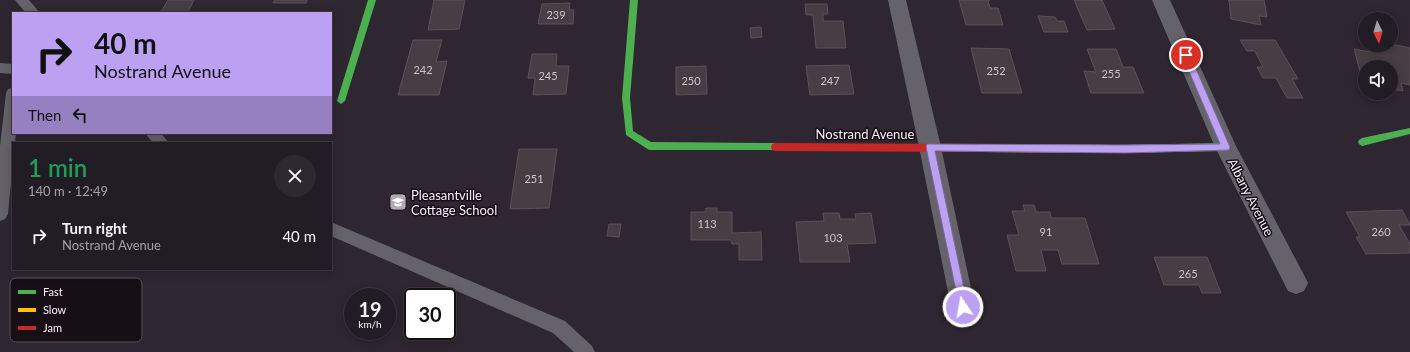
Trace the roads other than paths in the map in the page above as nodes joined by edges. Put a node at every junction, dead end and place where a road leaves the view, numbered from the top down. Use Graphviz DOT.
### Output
graph roads {
  1 [pos="21,0"];
  2 [pos="372,0"];
  3 [pos="634,0"];
  4 [pos="897,0"];
  5 [pos="1161,0"];
  6 [pos="33,12"];
  7 [pos="0,68"];
  8 [pos="12,69"];
  9 [pos="341,101"];
  10 [pos="12,110"];
  11 [pos="1410,131"];
  12 [pos="153,134"];
  13 [pos="161,142"];
  14 [pos="1362,142"];
  15 [pos="930,147"];
  16 [pos="1226,147"];
  17 [pos="7,196"];
  18 [pos="0,214"];
  19 [pos="332,229"];
  20 [pos="1296,282"];
  21 [pos="963,307"];
  22 [pos="586,352"];
  1 -- 6 [label="lane"];
  2 -- 9 [label="street"];
  3 -- 15 [label="street, Nostrand Avenue"];
  4 -- 15 [label="street"];
  5 -- 16 [label="street, Albany Avenue"];
  7 -- 8 [label="lane"];
  10 -- 17 [label="lane"];
  11 -- 14 [label="street"];
  12 -- 13 [label="lane"];
  15 -- 16 [label="street, Nostrand Avenue"];
  15 -- 21 [label="street"];
  16 -- 20 [label="street, Albany Avenue"];
  17 -- 18 [label="lane"];
  19 -- 22 [label="lane"];
}
